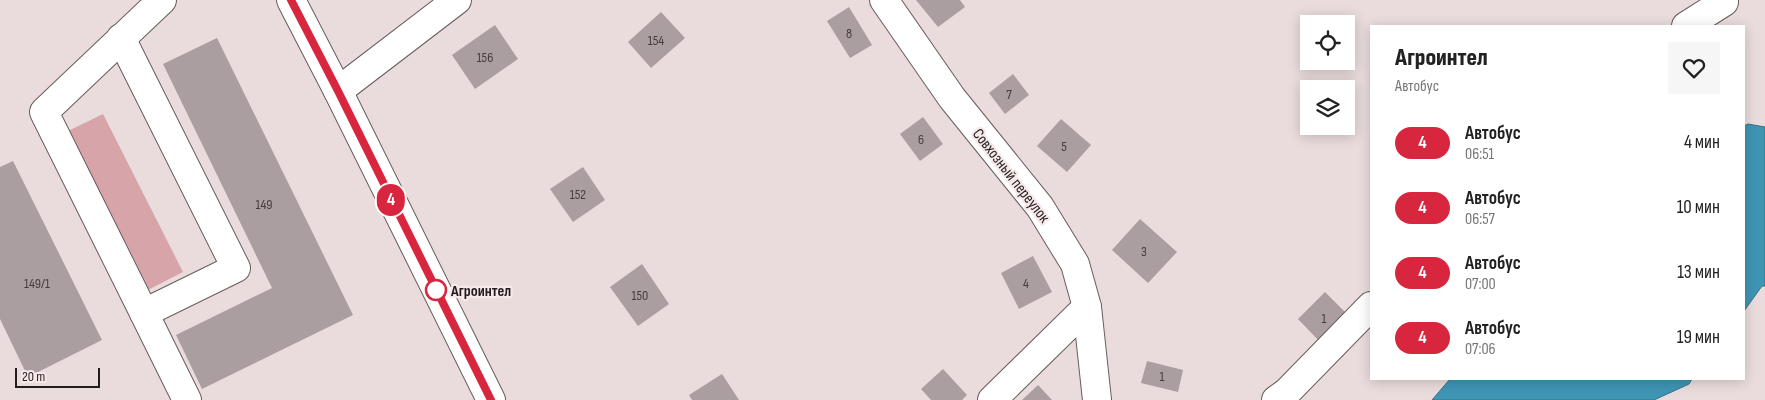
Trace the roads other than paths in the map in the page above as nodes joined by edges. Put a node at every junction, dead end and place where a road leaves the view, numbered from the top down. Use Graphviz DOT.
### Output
graph roads {
  1 [pos="162,0"];
  2 [pos="290,0"];
  3 [pos="457,0"];
  4 [pos="884,0"];
  5 [pos="1725,1"];
  6 [pos="1688,25"];
  7 [pos="121,38"];
  8 [pos="338,91"];
  9 [pos="1087,307"];
  10 [pos="1370,307"];
  11 [pos="144,313"];
  12 [pos="186,400"];
  13 [pos="491,400"];
  14 [pos="992,400"];
  15 [pos="1097,400"];
  16 [pos="1276,400"];
  1 -- 7 [label="street"];
  2 -- 8 [label="street"];
  3 -- 8 [label="street"];
  4 -- 9 [label="street, Совхозный переулок"];
  5 -- 6 [label="street"];
  7 -- 11 [label="street"];
  7 -- 11 [label="street"];
  8 -- 13 [label="street"];
  9 -- 14 [label="street"];
  9 -- 15 [label="street, Совхозный переулок"];
  10 -- 16 [label="street"];
  11 -- 12 [label="street"];
}
